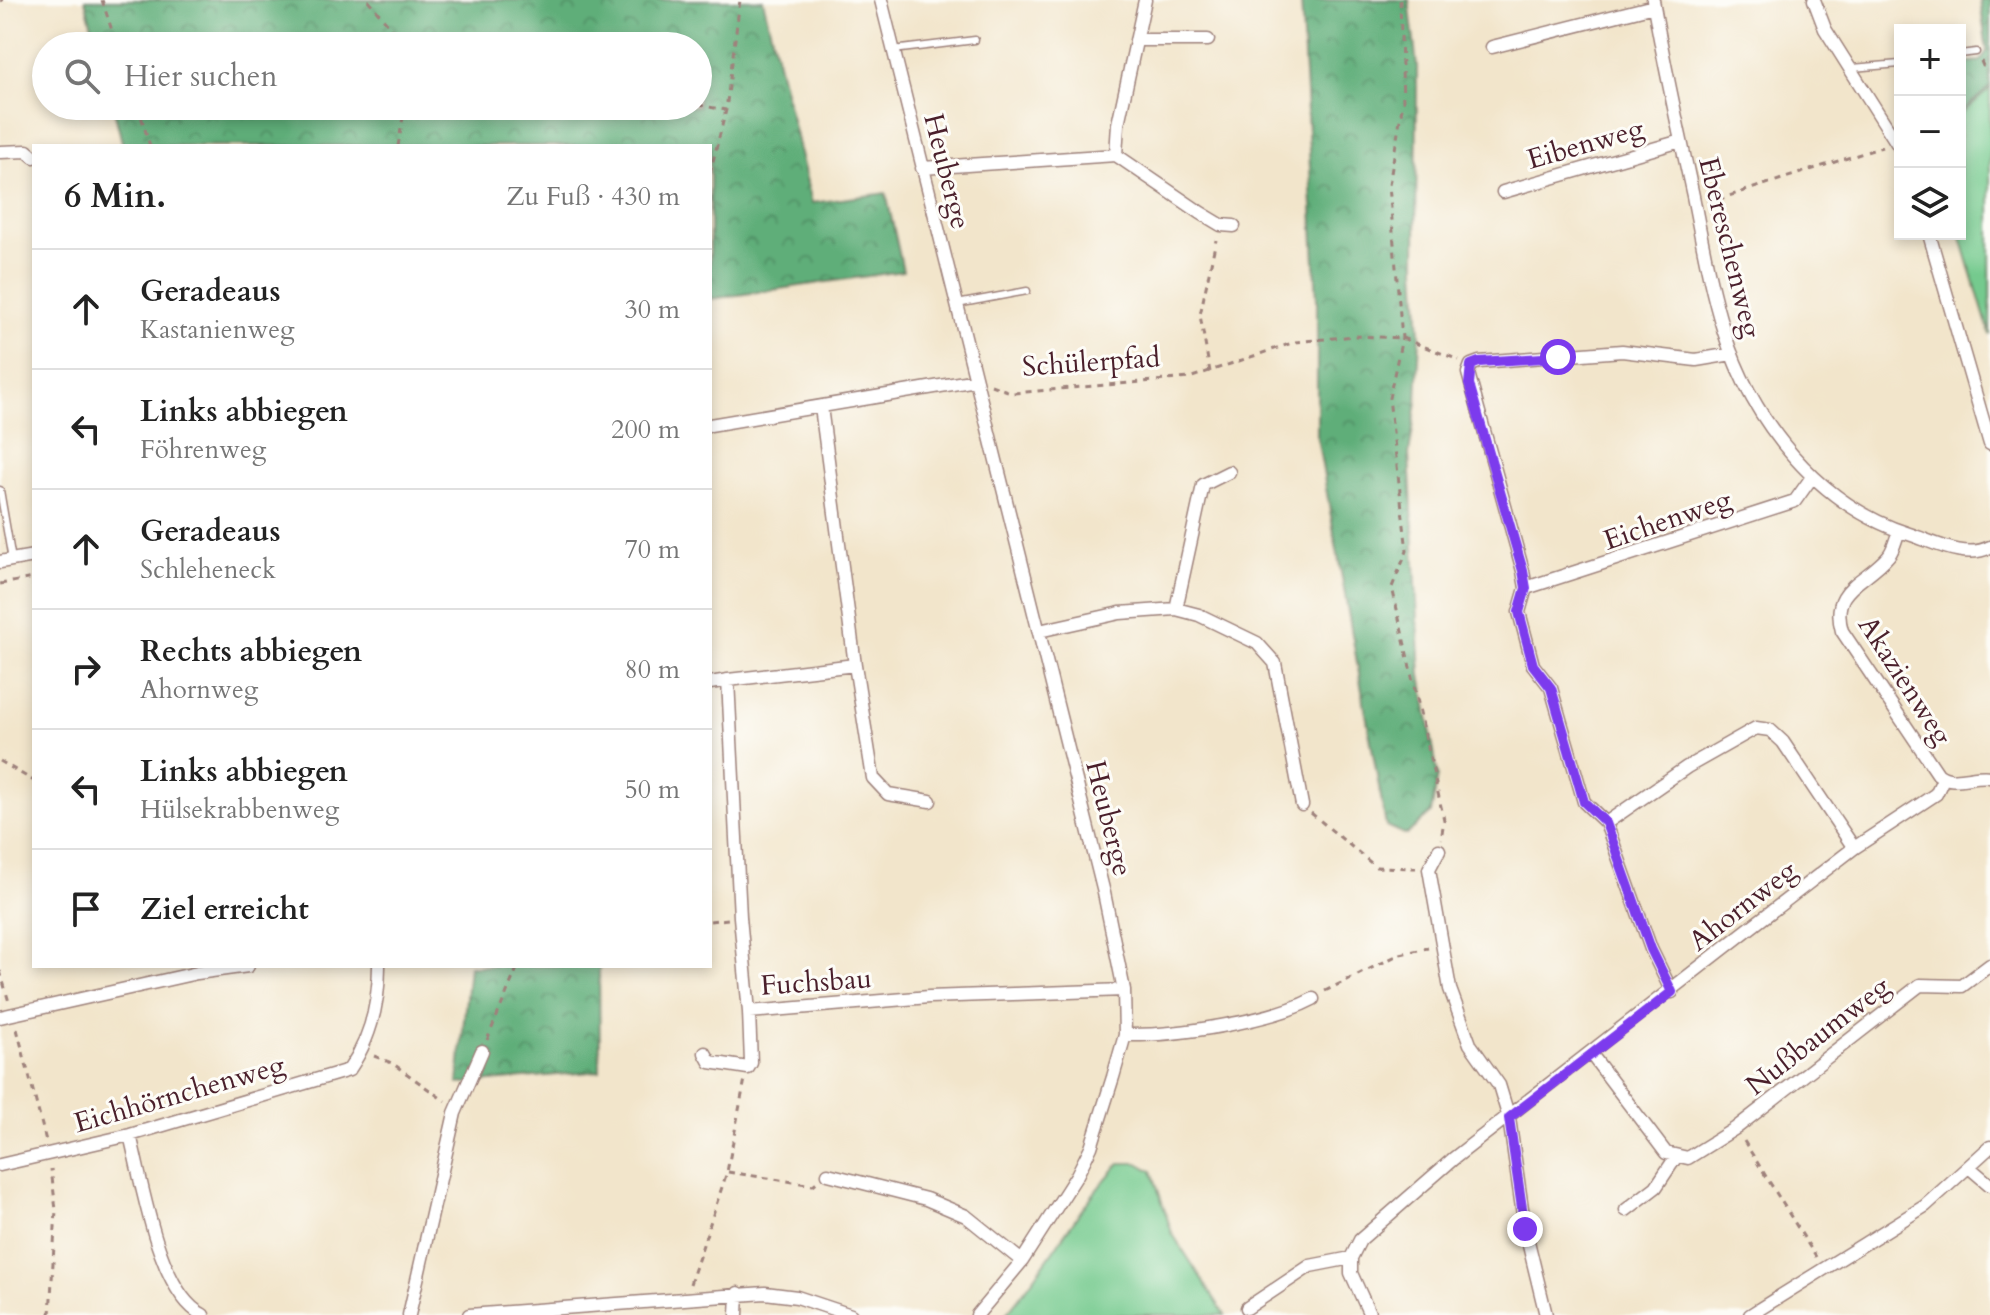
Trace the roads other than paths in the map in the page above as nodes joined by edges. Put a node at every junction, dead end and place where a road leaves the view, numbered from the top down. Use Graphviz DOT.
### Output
graph roads {
  1 [pos="881,0"];
  2 [pos="1145,0"];
  3 [pos="1814,0"];
  4 [pos="1653,3"];
  5 [pos="975,40"];
  6 [pos="1136,40"];
  7 [pos="1208,40"];
  8 [pos="1492,47"];
  9 [pos="893,50"];
  10 [pos="1976,52"];
  11 [pos="1966,53"];
  12 [pos="1894,64"];
  13 [pos="1849,68"];
  14 [pos="1894,137"];
  15 [pos="1681,141"];
  16 [pos="0,152"];
  17 [pos="32,155"];
  18 [pos="1116,155"];
  19 [pos="922,168"];
  20 [pos="1503,192"];
  21 [pos="1227,226"];
  22 [pos="1931,240"];
  23 [pos="1027,291"];
  24 [pos="957,304"];
  25 [pos="1732,354"];
  26 [pos="976,380"];
  27 [pos="821,407"];
  28 [pos="712,425"];
  29 [pos="1990,444"];
  30 [pos="1229,472"];
  31 [pos="1812,477"];
  32 [pos="0,490"];
  33 [pos="1899,531"];
  34 [pos="1990,547"];
  35 [pos="32,556"];
  36 [pos="6,561"];
  37 [pos="1526,588"];
  38 [pos="1176,609"];
  39 [pos="1039,631"];
  40 [pos="855,665"];
  41 [pos="728,680"];
  42 [pos="712,683"];
  43 [pos="1990,777"];
  44 [pos="1943,779"];
  45 [pos="930,801"];
  46 [pos="1302,805"];
  47 [pos="1606,823"];
  48 [pos="1854,848"];
  49 [pos="1439,850"];
  50 [pos="1990,965"];
  51 [pos="233,968"];
  52 [pos="379,968"];
  53 [pos="1124,990"];
  54 [pos="1672,992"];
  55 [pos="1313,999"];
  56 [pos="749,1012"];
  57 [pos="0,1017"];
  58 [pos="1125,1035"];
  59 [pos="482,1051"];
  60 [pos="705,1053"];
  61 [pos="1591,1054"];
  62 [pos="1509,1118"];
  63 [pos="130,1135"];
  64 [pos="1990,1147"];
  65 [pos="1676,1157"];
  66 [pos="0,1165"];
  67 [pos="1970,1168"];
  68 [pos="828,1174"];
  69 [pos="1990,1185"];
  70 [pos="1626,1210"];
  71 [pos="1351,1258"];
  72 [pos="1022,1261"];
  73 [pos="738,1293"];
  74 [pos="1247,1308"];
  75 [pos="198,1314"];
  76 [pos="409,1315"];
  77 [pos="469,1315"];
  78 [pos="737,1315"];
  79 [pos="851,1315"];
  80 [pos="977,1315"];
  81 [pos="1370,1315"];
  82 [pos="1546,1315"];
  83 [pos="1750,1315"];
  1 -- 9 [label="street, Heuberge"];
  2 -- 6 [label="street"];
  3 -- 13 [label="street"];
  4 -- 8 [label="street"];
  4 -- 15 [label="street, Ebereschenweg"];
  5 -- 9 [label="lane"];
  6 -- 7 [label="street"];
  6 -- 18 [label="street"];
  9 -- 19 [label="street, Heuberge"];
  10 -- 11 [label="lane"];
  12 -- 13 [label="lane"];
  13 -- 14 [label="street"];
  15 -- 20 [label="street, Eibenweg"];
  15 -- 25 [label="street, Ebereschenweg"];
  16 -- 17 [label="street"];
  18 -- 19 [label="street"];
  18 -- 21 [label="street"];
  19 -- 24 [label="street, Heuberge"];
  22 -- 29 [label="street"];
  23 -- 24 [label="lane"];
  24 -- 26 [label="street, Heuberge"];
  25 -- 31 [label="street, Ebereschenweg"];
  25 -- 37 [label="street"];
  26 -- 27 [label="street"];
  26 -- 39 [label="street, Heuberge"];
  27 -- 28 [label="street"];
  27 -- 40 [label="street"];
  30 -- 38 [label="street"];
  31 -- 33 [label="street, Ebereschenweg"];
  31 -- 37 [label="street, Eichenweg"];
  32 -- 36 [label="lane"];
  33 -- 34 [label="street, Ebereschenweg"];
  33 -- 44 [label="street, Akazienweg"];
  35 -- 36 [label="street"];
  37 -- 47 [label="street"];
  38 -- 39 [label="street"];
  38 -- 46 [label="street"];
  39 -- 53 [label="street, Heuberge"];
  40 -- 41 [label="street"];
  40 -- 45 [label="street"];
  41 -- 42 [label="street"];
  41 -- 56 [label="street, Fuchsbau"];
  43 -- 44 [label="street, Akazienweg"];
  44 -- 48 [label="street, Ahornweg"];
  47 -- 48 [label="street"];
  47 -- 54 [label="street"];
  48 -- 54 [label="street, Ahornweg"];
  49 -- 62 [label="street"];
  50 -- 65 [label="street, Nußbaumweg"];
  51 -- 57 [label="street"];
  52 -- 63 [label="street, Eichhörnchenweg"];
  53 -- 56 [label="street, Fuchsbau"];
  53 -- 58 [label="street, Heuberge"];
  54 -- 61 [label="street, Ahornweg"];
  55 -- 58 [label="street"];
  56 -- 60 [label="street"];
  58 -- 72 [label="street, Heuberge"];
  59 -- 76 [label="street"];
  61 -- 62 [label="street, Ahornweg"];
  61 -- 65 [label="street"];
  62 -- 71 [label="street, Ahornweg"];
  62 -- 82 [label="street"];
  63 -- 66 [label="street, Eichhörnchenweg"];
  63 -- 75 [label="street"];
  64 -- 67 [label="street"];
  65 -- 70 [label="street"];
  67 -- 69 [label="street"];
  67 -- 83 [label="street"];
  68 -- 72 [label="street"];
  71 -- 74 [label="street"];
  71 -- 81 [label="street"];
  72 -- 80 [label="street, Heuberge"];
  73 -- 77 [label="street"];
  73 -- 78 [label="street"];
  73 -- 79 [label="street"];
}
